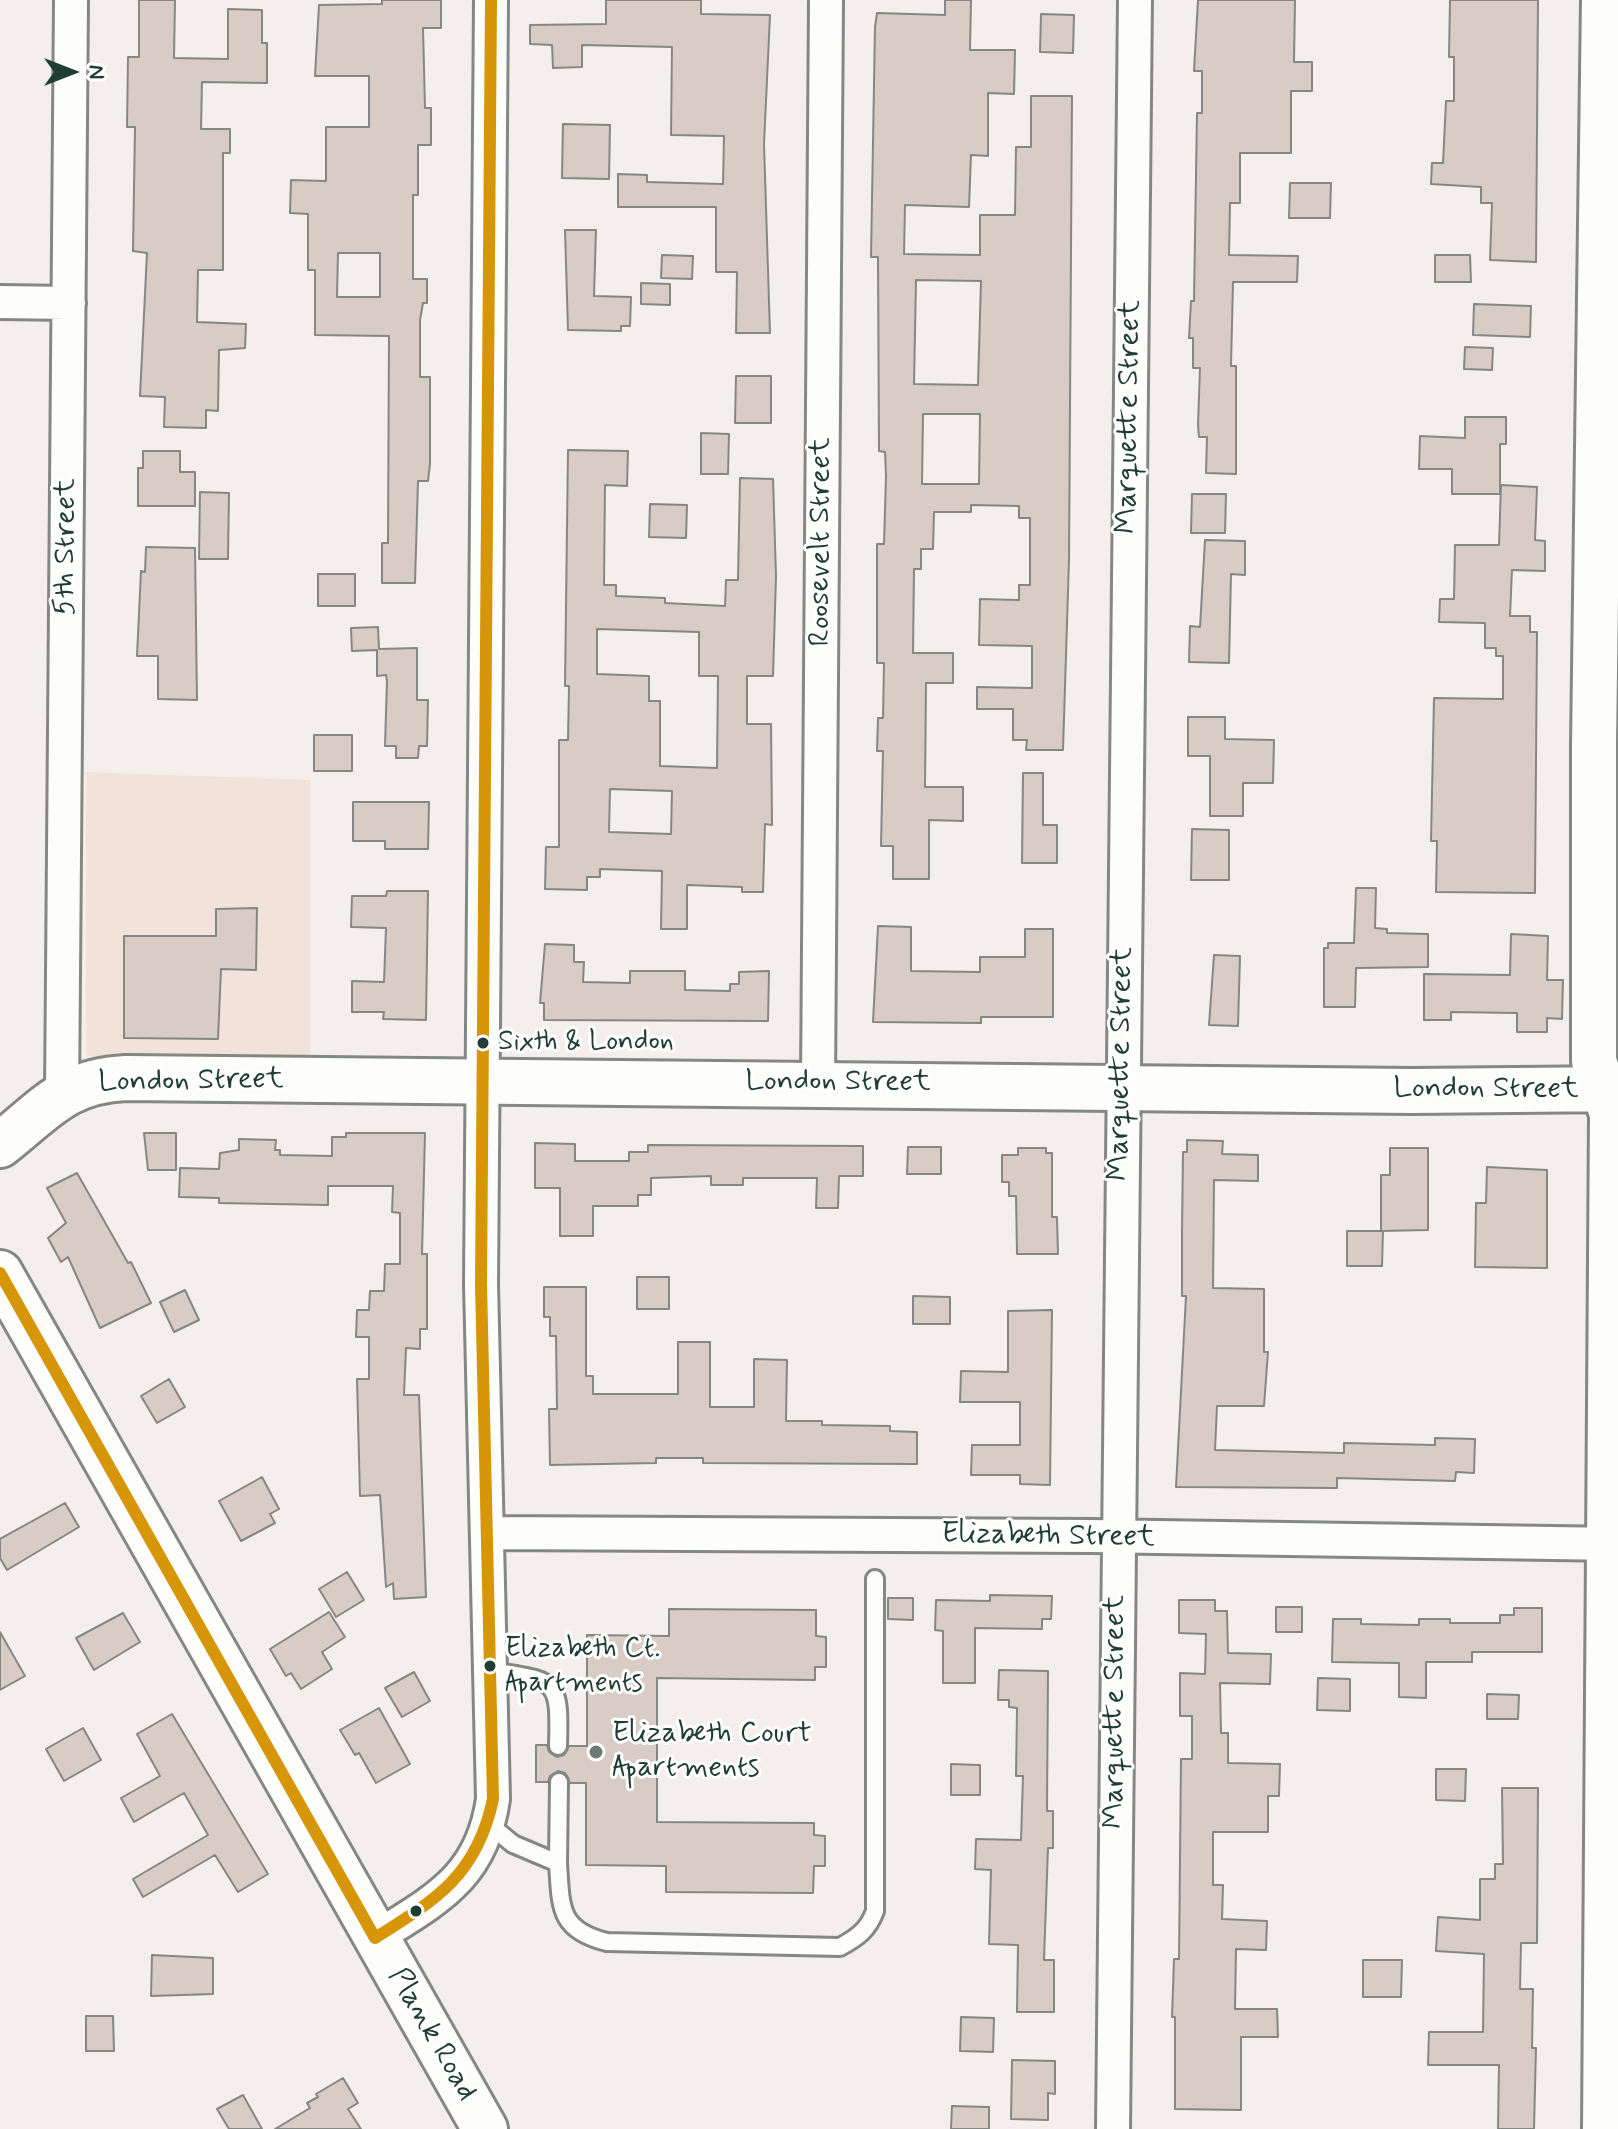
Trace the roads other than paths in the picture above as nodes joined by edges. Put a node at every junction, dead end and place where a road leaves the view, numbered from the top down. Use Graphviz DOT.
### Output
graph roads {
  1 [pos="71,0"];
  2 [pos="491,0"];
  3 [pos="826,0"];
  4 [pos="1135,0"];
  5 [pos="1604,0"];
  6 [pos="0,302"];
  7 [pos="69,303"];
  8 [pos="483,1082"];
  9 [pos="818,1083"];
  10 [pos="1122,1087"];
  11 [pos="1610,1090"];
  12 [pos="62,1095"];
  13 [pos="0,1145"];
  14 [pos="0,1273"];
  15 [pos="489,1533"];
  16 [pos="1118,1537"];
  17 [pos="1612,1544"];
  18 [pos="875,1579"];
  19 [pos="491,1671"];
  20 [pos="558,1746"];
  21 [pos="559,1782"];
  22 [pos="490,1825"];
  23 [pos="558,1863"];
  24 [pos="375,1938"];
  25 [pos="1612,1993"];
  26 [pos="485,2129"];
  27 [pos="1113,2129"];
  28 [pos="1605,2129"];
  1 -- 7 [label="street, 5th Street"];
  2 -- 8 [label="street"];
  3 -- 9 [label="street, Roosevelt Street"];
  4 -- 10 [label="street, Marquette Street"];
  5 -- 11 [label="street"];
  6 -- 7 [label="street"];
  7 -- 12 [label="street, 5th Street"];
  8 -- 9 [label="street, London Street"];
  8 -- 12 [label="street, London Street"];
  8 -- 15 [label="street"];
  9 -- 10 [label="street, London Street"];
  10 -- 11 [label="street, London Street"];
  10 -- 16 [label="street, Marquette Street"];
  11 -- 17 [label="street"];
  12 -- 13 [label="street, London Street"];
  14 -- 24 [label="street, Plank Road"];
  15 -- 16 [label="street, Elizabeth Street"];
  15 -- 19 [label="street"];
  16 -- 17 [label="street, Elizabeth Street"];
  16 -- 27 [label="street, Marquette Street"];
  17 -- 25 [label="street"];
  18 -- 23 [label="lane"];
  19 -- 20 [label="lane"];
  19 -- 22 [label="street"];
  21 -- 23 [label="lane"];
  22 -- 23 [label="lane"];
  22 -- 24 [label="street"];
  24 -- 26 [label="street, Plank Road"];
  25 -- 28 [label="street"];
}
